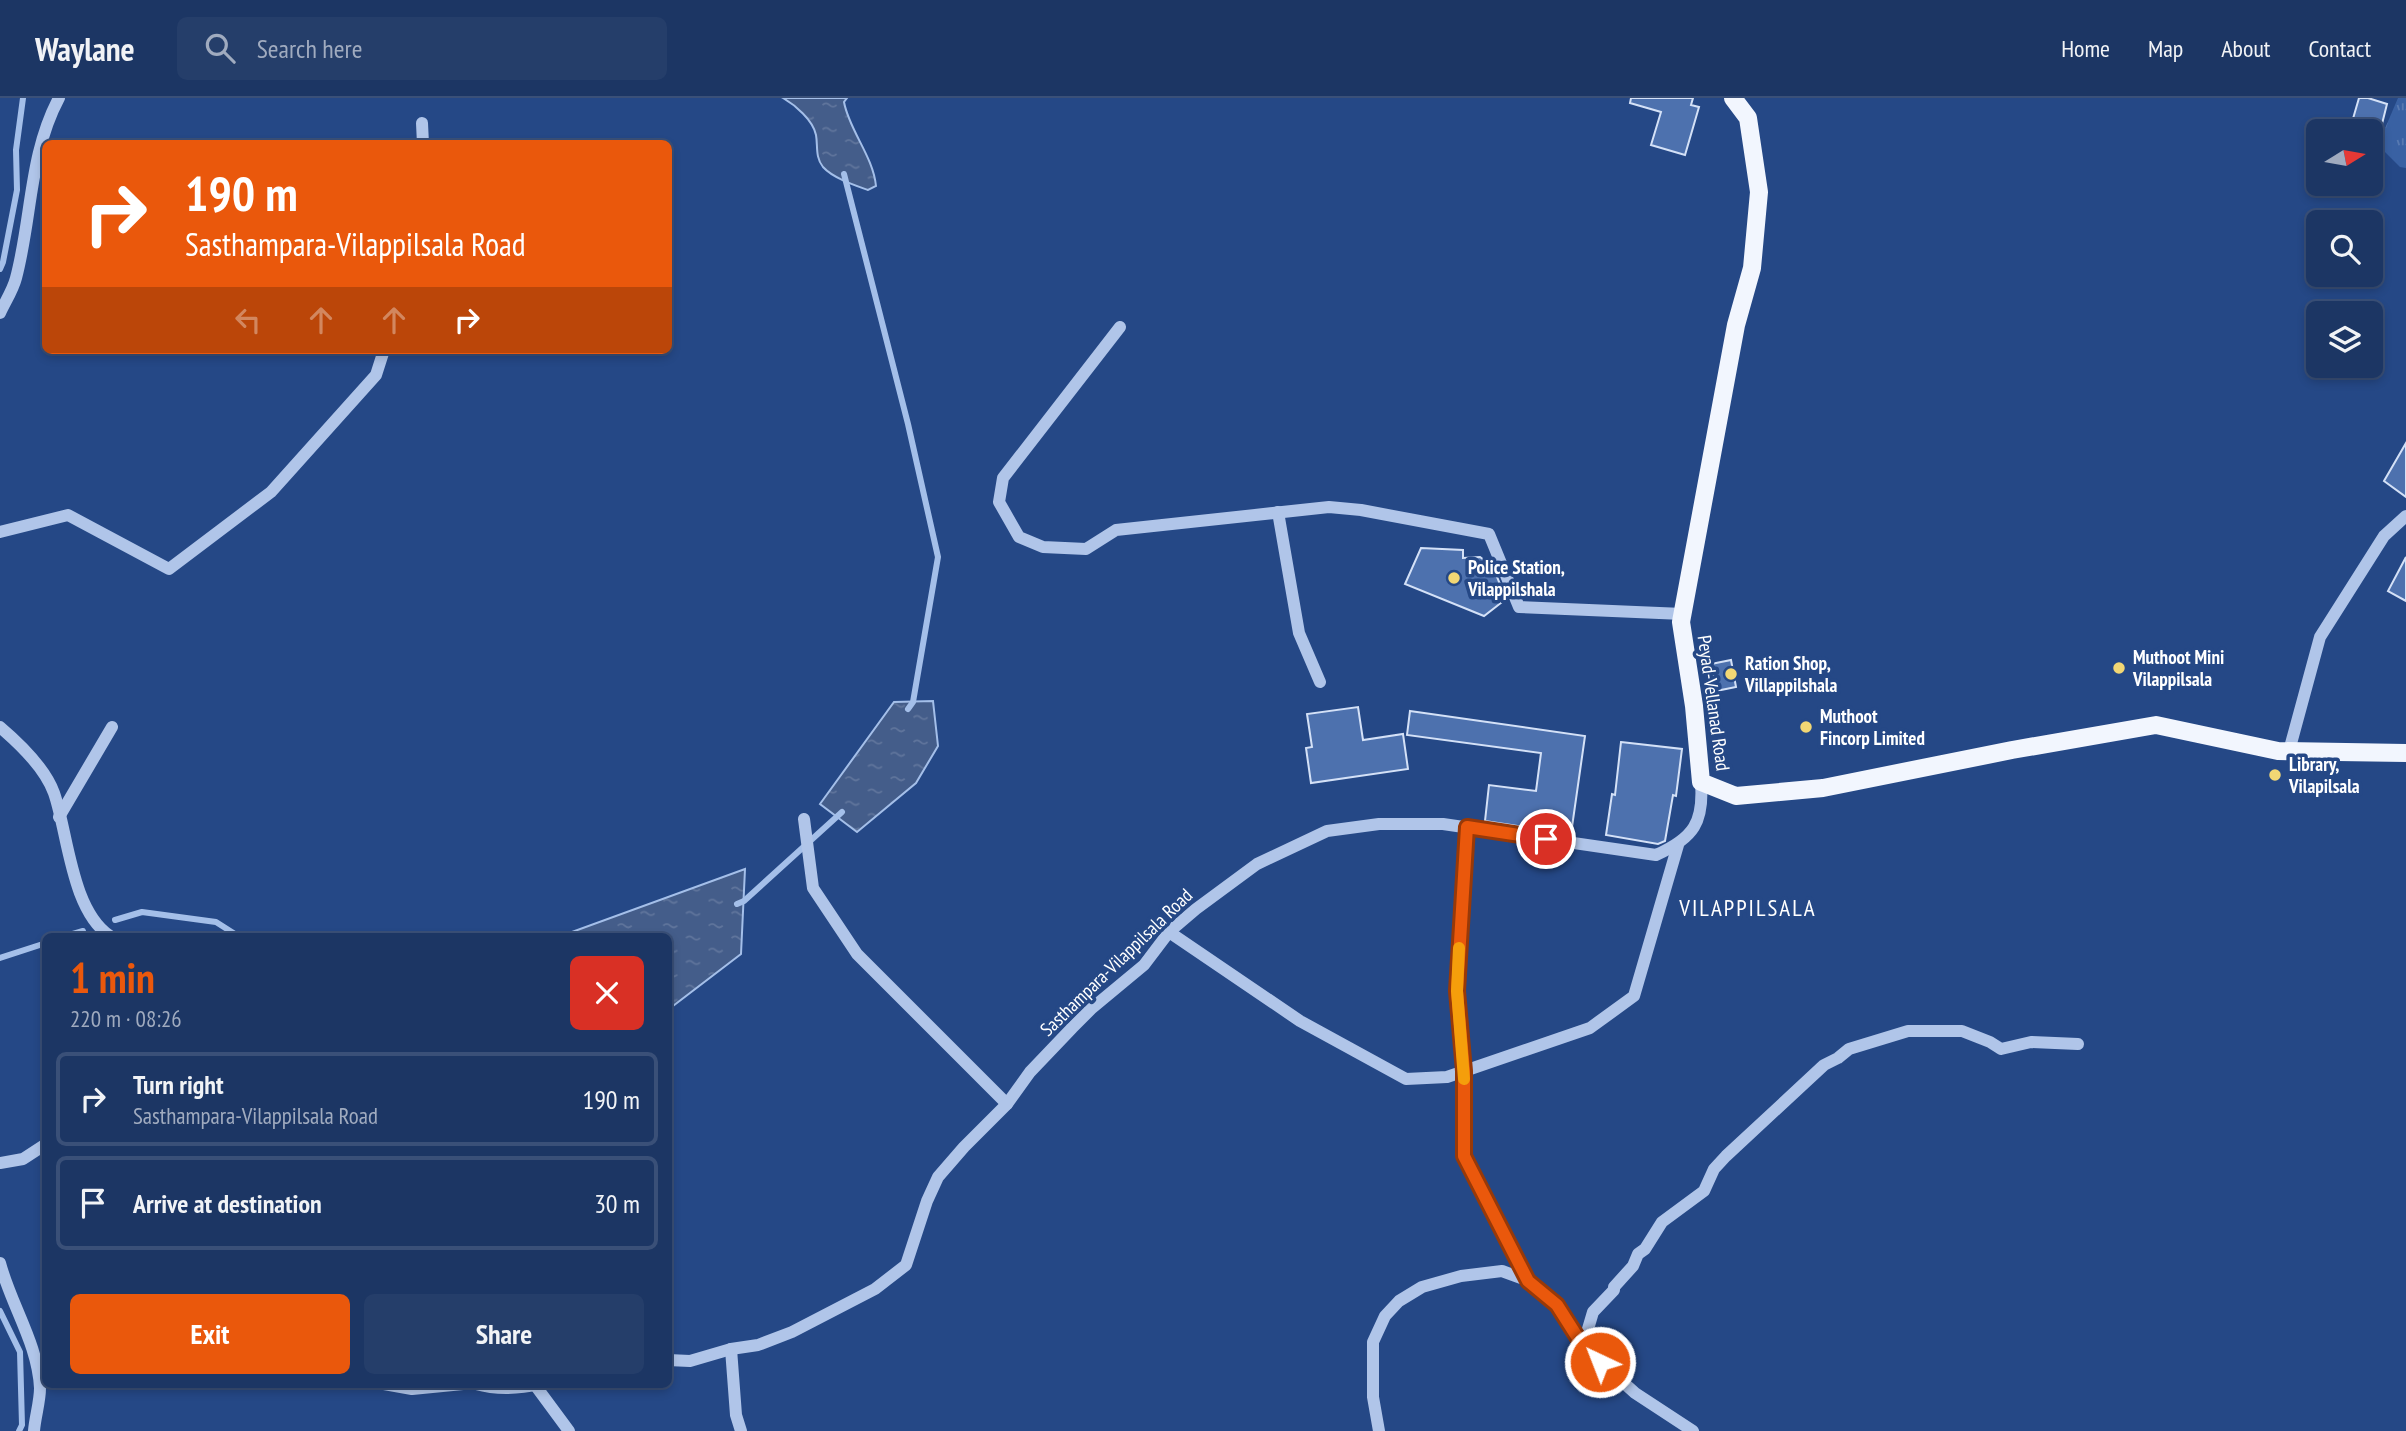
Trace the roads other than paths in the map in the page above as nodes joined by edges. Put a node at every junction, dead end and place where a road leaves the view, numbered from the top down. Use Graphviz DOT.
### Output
graph roads {
  1 [pos="59,98"];
  2 [pos="1732,98"];
  3 [pos="422,123"];
  4 [pos="424,140"];
  5 [pos="0,313"];
  6 [pos="1120,327"];
  7 [pos="383,354"];
  8 [pos="1278,512"];
  9 [pos="2406,516"];
  10 [pos="0,532"];
  11 [pos="1683,614"];
  12 [pos="1320,682"];
  13 [pos="0,727"];
  14 [pos="112,727"];
  15 [pos="2289,751"];
  16 [pos="2406,753"];
  17 [pos="1701,782"];
  18 [pos="60,817"];
  19 [pos="804,819"];
  20 [pos="1467,827"];
  21 [pos="1678,845"];
  22 [pos="1169,932"];
  23 [pos="107,933"];
  24 [pos="2078,1044"];
  25 [pos="1464,1071"];
  26 [pos="1007,1104"];
  27 [pos="42,1147"];
  28 [pos="0,1163"];
  29 [pos="0,1263"];
  30 [pos="1528,1281"];
  31 [pos="1583,1346"];
  32 [pos="731,1349"];
  33 [pos="672,1360"];
  34 [pos="539,1388"];
  35 [pos="34,1431"];
  36 [pos="569,1431"];
  37 [pos="741,1431"];
  38 [pos="1378,1431"];
  39 [pos="1693,1431"];
  1 -- 5 [label="street"];
  2 -- 11 [label="main road, Peyad-Vellanad Road"];
  3 -- 4 [label="street"];
  6 -- 8 [label="street"];
  7 -- 10 [label="street"];
  8 -- 11 [label="street"];
  8 -- 12 [label="street"];
  9 -- 15 [label="street"];
  11 -- 17 [label="main road, Peyad-Vellanad Road"];
  13 -- 18 [label="street"];
  14 -- 18 [label="street"];
  15 -- 16 [label="main road, Peyad-Vellanad Road"];
  15 -- 17 [label="main road, Peyad-Vellanad Road"];
  17 -- 21 [label="street"];
  18 -- 23 [label="street"];
  19 -- 26 [label="street"];
  20 -- 21 [label="street, Sasthampara-Vilappilsala Road"];
  20 -- 22 [label="street, Sasthampara-Vilappilsala Road"];
  20 -- 25 [label="street"];
  21 -- 25 [label="street"];
  22 -- 25 [label="street"];
  22 -- 26 [label="street, Sasthampara-Vilappilsala Road"];
  24 -- 31 [label="street"];
  25 -- 30 [label="street"];
  26 -- 32 [label="street, Sasthampara-Vilappilsala Road"];
  27 -- 28 [label="street"];
  29 -- 35 [label="street"];
  30 -- 31 [label="street"];
  30 -- 38 [label="street"];
  31 -- 39 [label="street"];
  32 -- 33 [label="street, Sasthampara-Vilappilsala Road"];
  32 -- 37 [label="street"];
  34 -- 36 [label="street"];
}
